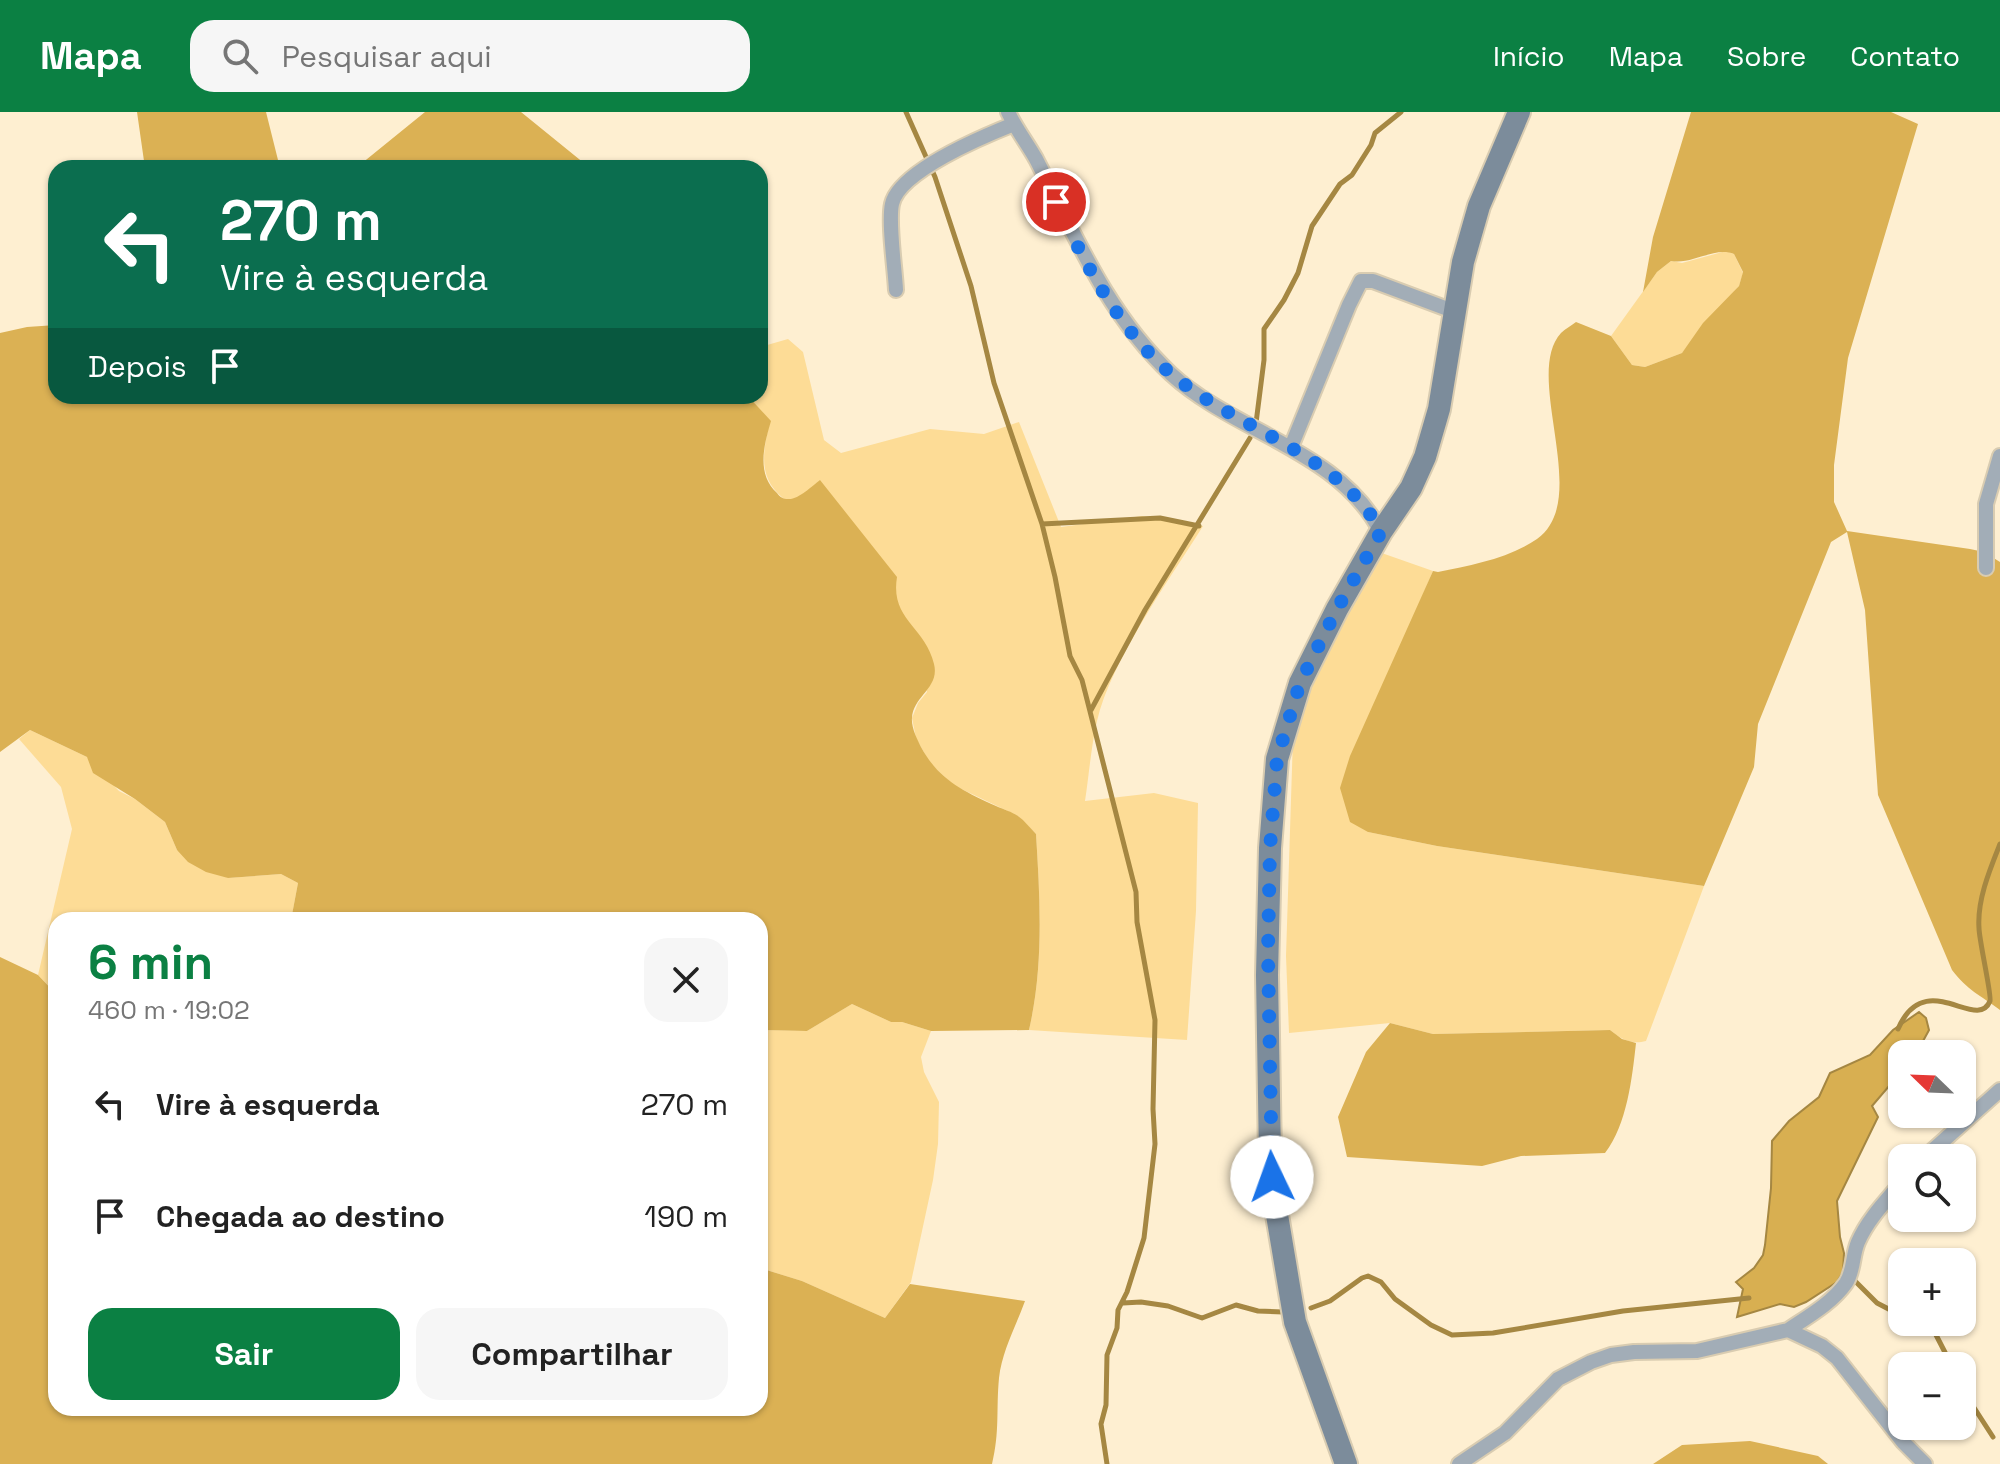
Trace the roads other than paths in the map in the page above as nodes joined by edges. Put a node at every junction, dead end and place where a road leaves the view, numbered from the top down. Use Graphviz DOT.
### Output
graph roads {
  1 [pos="1519,112"];
  2 [pos="1011,118"];
  3 [pos="896,290"];
  4 [pos="1453,311"];
  5 [pos="1291,447"];
  6 [pos="2000,456"];
  7 [pos="1381,532"];
  8 [pos="1986,568"];
  9 [pos="2000,1090"];
  10 [pos="1940,1144"];
  11 [pos="1888,1200"];
  12 [pos="1788,1330"];
  13 [pos="1346,1464"];
  14 [pos="1459,1464"];
  15 [pos="1925,1464"];
  1 -- 4 [label="street"];
  2 -- 3 [label="street"];
  2 -- 5 [label="street"];
  4 -- 5 [label="street"];
  4 -- 7 [label="street"];
  5 -- 7 [label="street"];
  6 -- 8 [label="street"];
  7 -- 13 [label="street"];
  9 -- 10 [label="street"];
  11 -- 12 [label="street"];
  12 -- 14 [label="street"];
  12 -- 15 [label="street"];
}
